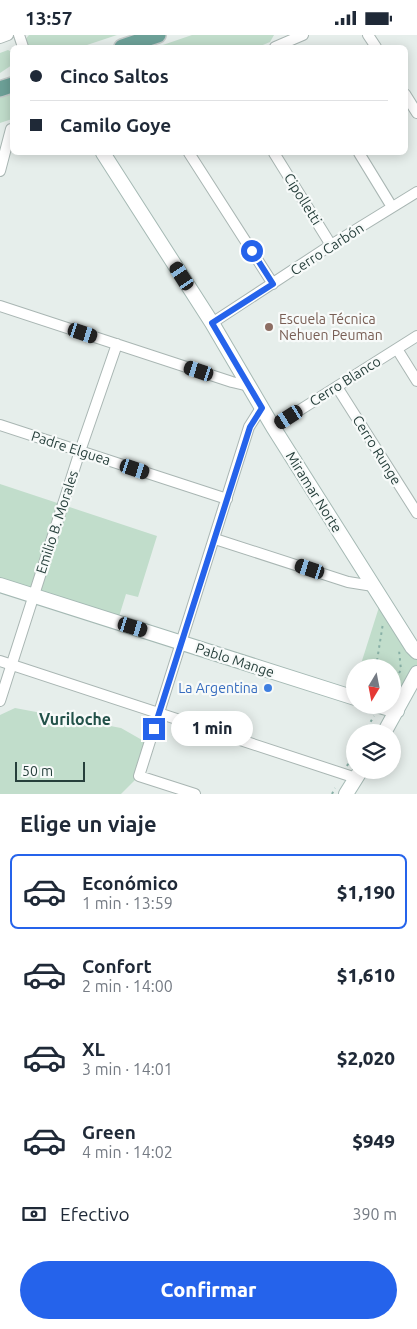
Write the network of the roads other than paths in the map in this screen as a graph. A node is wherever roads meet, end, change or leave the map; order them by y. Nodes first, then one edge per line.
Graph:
1 (8, 35) edge
2 (158, 35) edge
3 (303, 35) edge
4 (0, 38) edge
5 (290, 41) edge
6 (128, 45) edge
7 (408, 99) edge
8 (417, 113) edge
9 (10, 135) edge
10 (104, 155) edge
11 (190, 155) edge
12 (275, 155) edge
13 (360, 155) edge
14 (0, 171) edge
15 (417, 192) edge
16 (392, 207) junction
17 (331, 245) junction
18 (273, 284) junction
19 (0, 305) edge
20 (212, 323) junction
21 (417, 336) edge
22 (116, 344) junction
23 (396, 349) junction
24 (417, 381) edge
25 (249, 386) junction
26 (337, 387) junction
27 (262, 408) junction
28 (0, 425) edge
29 (273, 427) junction
30 (80, 451) junction
31 (227, 499) junction
32 (417, 513) edge
33 (215, 539) junction
34 (0, 585) edge
35 (373, 586) junction
36 (34, 596) junction
37 (182, 643) junction
38 (417, 652) edge
39 (0, 661) edge
40 (11, 665) junction
41 (417, 673) edge
42 (346, 695) edge
43 (0, 701) edge
44 (401, 703) edge
45 (158, 714) junction
46 (346, 770) edge
47 (355, 779) edge
48 (195, 794) edge
49 (346, 794) edge

1 - 4 street
2 - 6 main road
3 - 5 street
7 - 8 street
9 - 14 street
10 - 20 street, Miramar Norte
11 - 18 street
12 - 17 street, Cipolletti
13 - 16 street
15 - 16 street, Cerro Carbón
16 - 17 street, Cerro Carbón
17 - 18 street, Cerro Carbón
18 - 20 street, Cerro Carbón
19 - 22 street
20 - 25 street, Miramar Norte
21 - 23 street, Cerro Blanco
22 - 25 street
22 - 30 street, Emilio B. Morales
23 - 24 street
23 - 26 street, Cerro Blanco
25 - 27 street, Miramar Norte
26 - 29 street, Cerro Blanco
26 - 32 street, Cerro Runge
27 - 29 street, Miramar Norte
27 - 31 street
28 - 30 street, Padre Elguea
29 - 35 street, Miramar Norte
30 - 31 street, Padre Elguea
30 - 36 street, Emilio B. Morales
31 - 33 street
33 - 35 street
33 - 37 street
34 - 36 street, Pablo Mange
35 - 38 street, Miramar Norte
36 - 37 street, Pablo Mange
36 - 40 street, Emilio B. Morales
37 - 42 street, Pablo Mange
37 - 45 street
39 - 40 street
40 - 43 street, Emilio B. Morales
40 - 45 street
41 - 44 street
45 - 46 street
45 - 48 street
47 - 49 street

